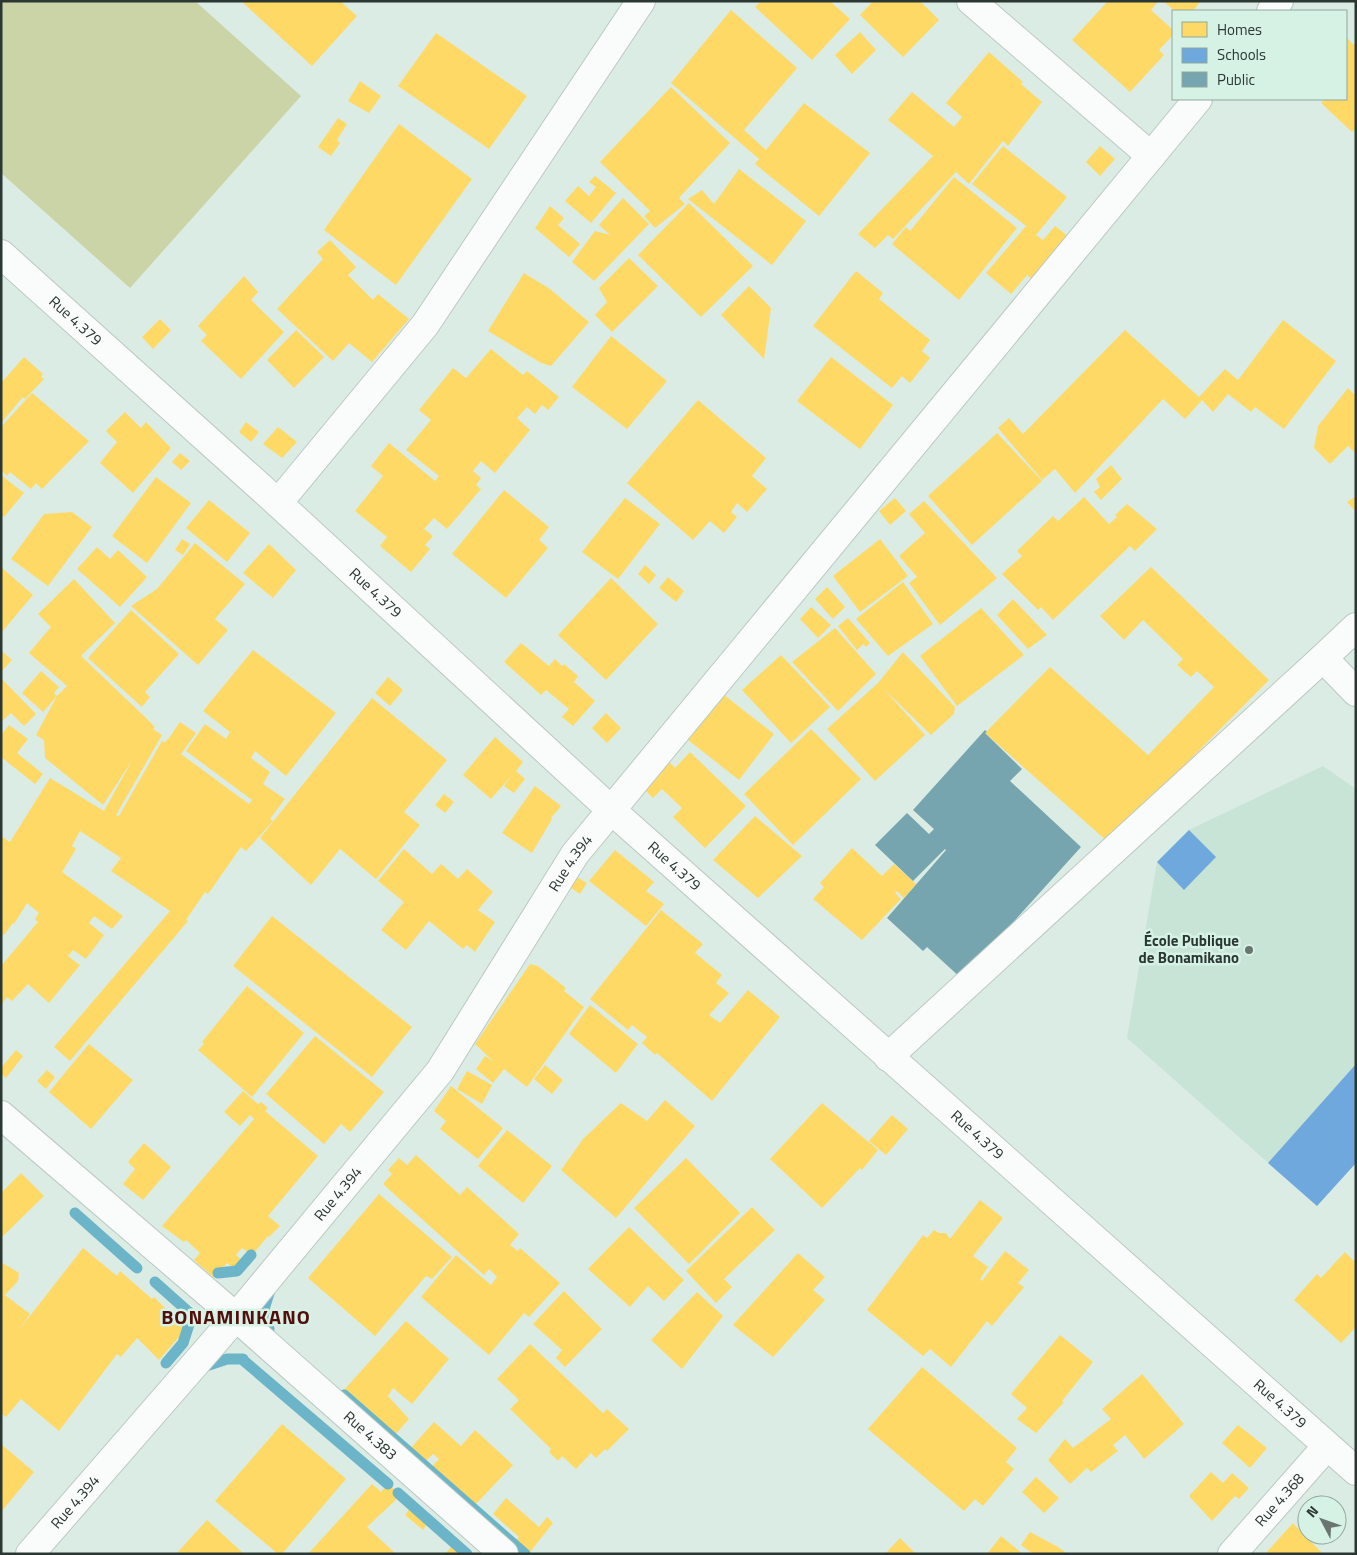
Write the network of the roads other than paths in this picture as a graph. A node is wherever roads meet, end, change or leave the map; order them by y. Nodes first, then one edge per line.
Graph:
1 (641, 1) edge
2 (971, 1) edge
3 (1197, 100) edge
4 (1151, 156) junction
5 (1, 254) edge
6 (278, 503) junction
7 (1356, 627) edge
8 (1323, 658) junction
9 (1356, 692) edge
10 (610, 809) junction
11 (888, 1057) junction
12 (1, 1116) edge
13 (236, 1317) junction
14 (1326, 1446) junction
15 (1356, 1471) edge
16 (30, 1554) edge
17 (504, 1554) edge
18 (1232, 1554) edge

1 - 6 street
2 - 4 street
3 - 4 street, Rue 4.394
4 - 10 street, Rue 4.394
5 - 6 street, Rue 4.379
6 - 10 street, Rue 4.379
7 - 8 street
8 - 9 street
8 - 11 street
10 - 11 street, Rue 4.379
10 - 13 street, Rue 4.394
11 - 14 street, Rue 4.379
12 - 13 street, Rue 4.383
13 - 16 street, Rue 4.394
13 - 17 street, Rue 4.383
14 - 15 street, Rue 4.379
14 - 18 street, Rue 4.368

